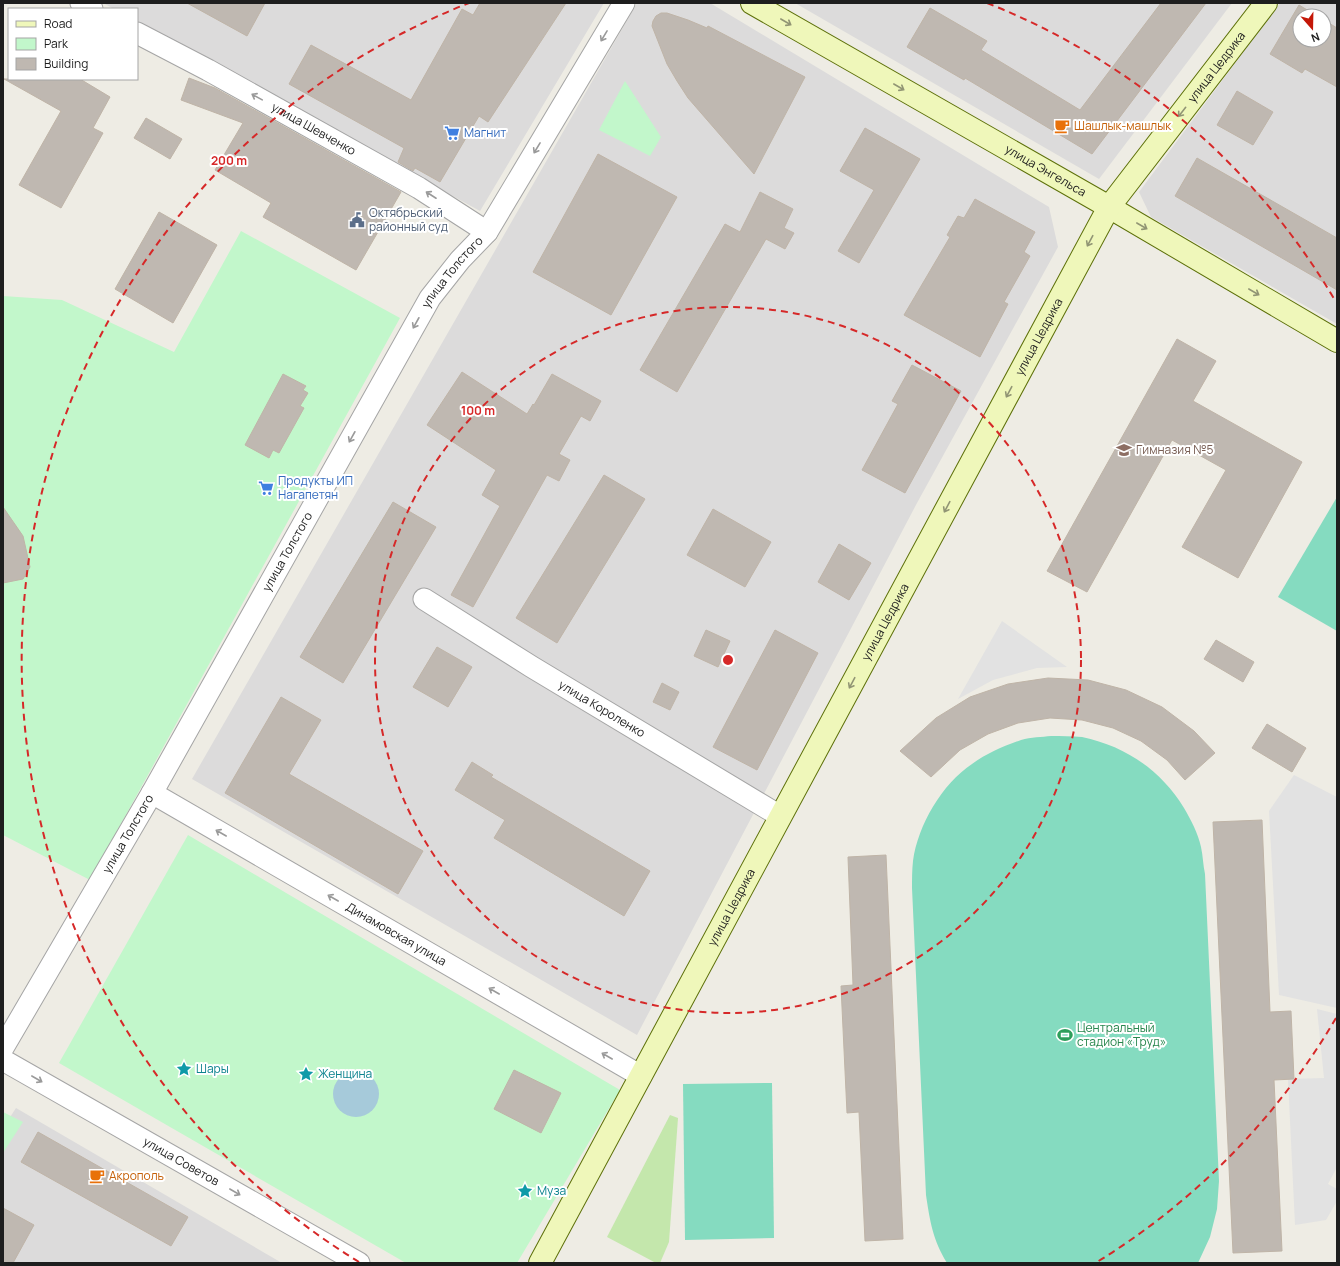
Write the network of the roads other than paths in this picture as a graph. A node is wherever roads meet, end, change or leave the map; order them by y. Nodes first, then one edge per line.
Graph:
1 (81, 3) edge
2 (624, 3) edge
3 (752, 3) edge
4 (1266, 3) edge
5 (90, 8) edge
6 (138, 34) edge
7 (1109, 207) junction
8 (487, 232) junction
9 (1337, 341) edge
10 (424, 599) dead end
11 (152, 792) junction
12 (780, 816) junction
13 (3, 1048) edge
14 (3, 1060) edge
15 (641, 1076) junction
16 (359, 1263) edge
17 (540, 1263) edge

1 - 5 street
2 -> 8 street, улица Толстого
3 -> 7 street, улица Энгельса
4 -> 7 street, улица Цедрика
8 -> 6 street, улица Шевченко
7 -> 9 street, улица Энгельса
7 -> 12 street, улица Цедрика
8 -> 11 street, улица Толстого
10 - 12 street, улица Короленко
11 - 13 street, улица Толстого
15 -> 11 street, Динамовская улица
12 - 15 street, улица Цедрика
14 -> 16 street, улица Советов
15 - 17 street, улица Цедрика

